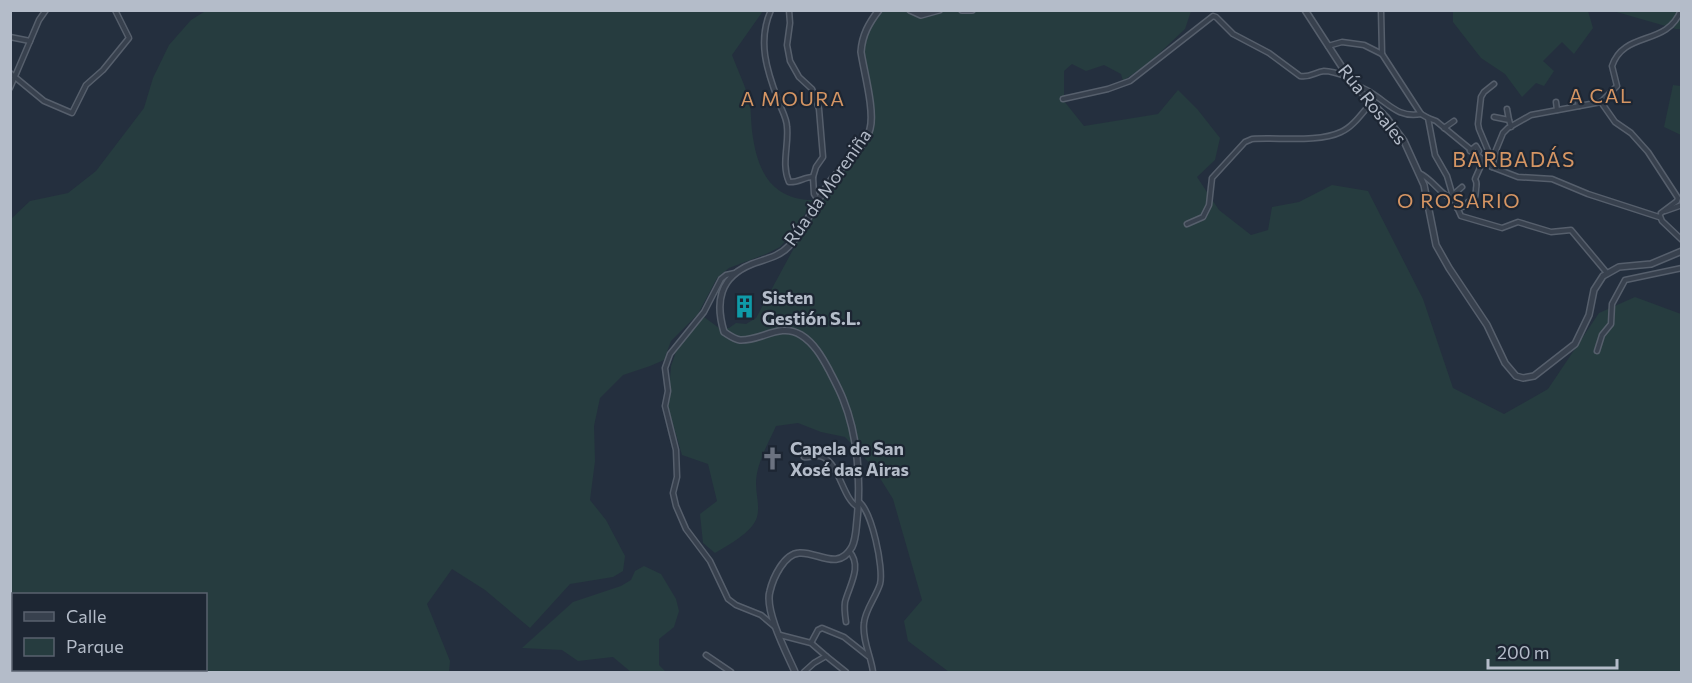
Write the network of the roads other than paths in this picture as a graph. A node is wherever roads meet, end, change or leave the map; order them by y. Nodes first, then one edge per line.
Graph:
1 (46, 10) edge
2 (115, 10) edge
3 (771, 10) edge
4 (789, 10) edge
5 (879, 10) edge
6 (910, 10) edge
7 (939, 10) edge
8 (962, 10) edge
9 (972, 10) edge
10 (1305, 10) edge
11 (1381, 10) edge
12 (1681, 10) edge
13 (10, 37) edge
14 (30, 41) junction
15 (1328, 46) junction
16 (1382, 54) junction
17 (10, 73) edge
18 (1348, 76) junction
19 (15, 77) junction
20 (1353, 84) junction
21 (1494, 84) dead end
22 (10, 88) edge
23 (1578, 97) dead end
24 (1063, 99) dead end
25 (1556, 102) dead end
26 (1601, 102) junction
27 (1371, 103) junction
28 (1579, 106) junction
29 (1507, 109) dead end
30 (1557, 110) junction
31 (1421, 114) junction
32 (1494, 117) dead end
33 (1428, 118) junction
34 (1509, 120) junction
35 (1454, 121) dead end
36 (1511, 126) junction
37 (1444, 128) junction
38 (1492, 160) junction
39 (1483, 161) junction
40 (1492, 167) junction
41 (1419, 173) junction
42 (813, 177) junction
43 (1462, 187) dead end
44 (1454, 197) junction
45 (818, 200) junction
46 (1682, 205) edge
47 (1457, 208) junction
48 (1660, 215) junction
49 (1187, 224) dead end
50 (1682, 240) edge
51 (1682, 251) edge
52 (1682, 268) edge
53 (736, 273) junction
54 (1607, 273) junction
55 (1597, 351) dead end
56 (804, 457) dead end
57 (858, 504) junction
58 (849, 551) junction
59 (846, 622) dead end
60 (777, 628) junction
61 (780, 635) junction
62 (811, 643) junction
63 (706, 655) dead end
64 (826, 656) junction
65 (868, 656) junction
66 (731, 672) edge
67 (795, 672) edge
68 (804, 672) edge
69 (846, 672) edge
70 (873, 672) edge

1 - 14 street
2 - 19 street
3 - 42 street
4 - 42 street
5 - 45 street, Rúa da Moreniña
6 - 7 street
8 - 9 street
10 - 15 street, Rúa Rosales
11 - 16 street
12 - 26 street
13 - 14 street
14 - 19 street
15 - 16 street
15 - 18 street, Rúa Rosales
16 - 31 street
17 - 19 street
18 - 20 street, Rúa Rosales
18 - 24 street
19 - 22 street
20 - 27 street, Rúa Rosales
20 - 31 street
21 - 38 street
23 - 28 street
25 - 30 street
26 - 28 street
26 - 48 street
27 - 41 street, Rúa Rosales
27 - 49 street
28 - 30 street
29 - 34 street
30 - 36 street
31 - 33 street
32 - 34 street
33 - 37 street
33 - 44 street
34 - 36 street
35 - 37 street
36 - 38 street
37 - 39 street
38 - 40 street
39 - 40 street
39 - 47 street
40 - 48 street
41 - 44 street
41 - 54 street, Rúa Rosales
42 - 45 street
43 - 44 street
44 - 47 street
45 - 53 street, Rúa da Moreniña
46 - 48 street
47 - 54 street
48 - 50 street
51 - 54 street
52 - 55 street
53 - 57 street
53 - 60 street
56 - 57 street
57 - 58 street
57 - 65 street
58 - 59 street
58 - 60 street
60 - 61 street
61 - 62 street
61 - 67 street
62 - 64 street
62 - 65 street
63 - 66 street
64 - 68 street
64 - 69 street
65 - 70 street

